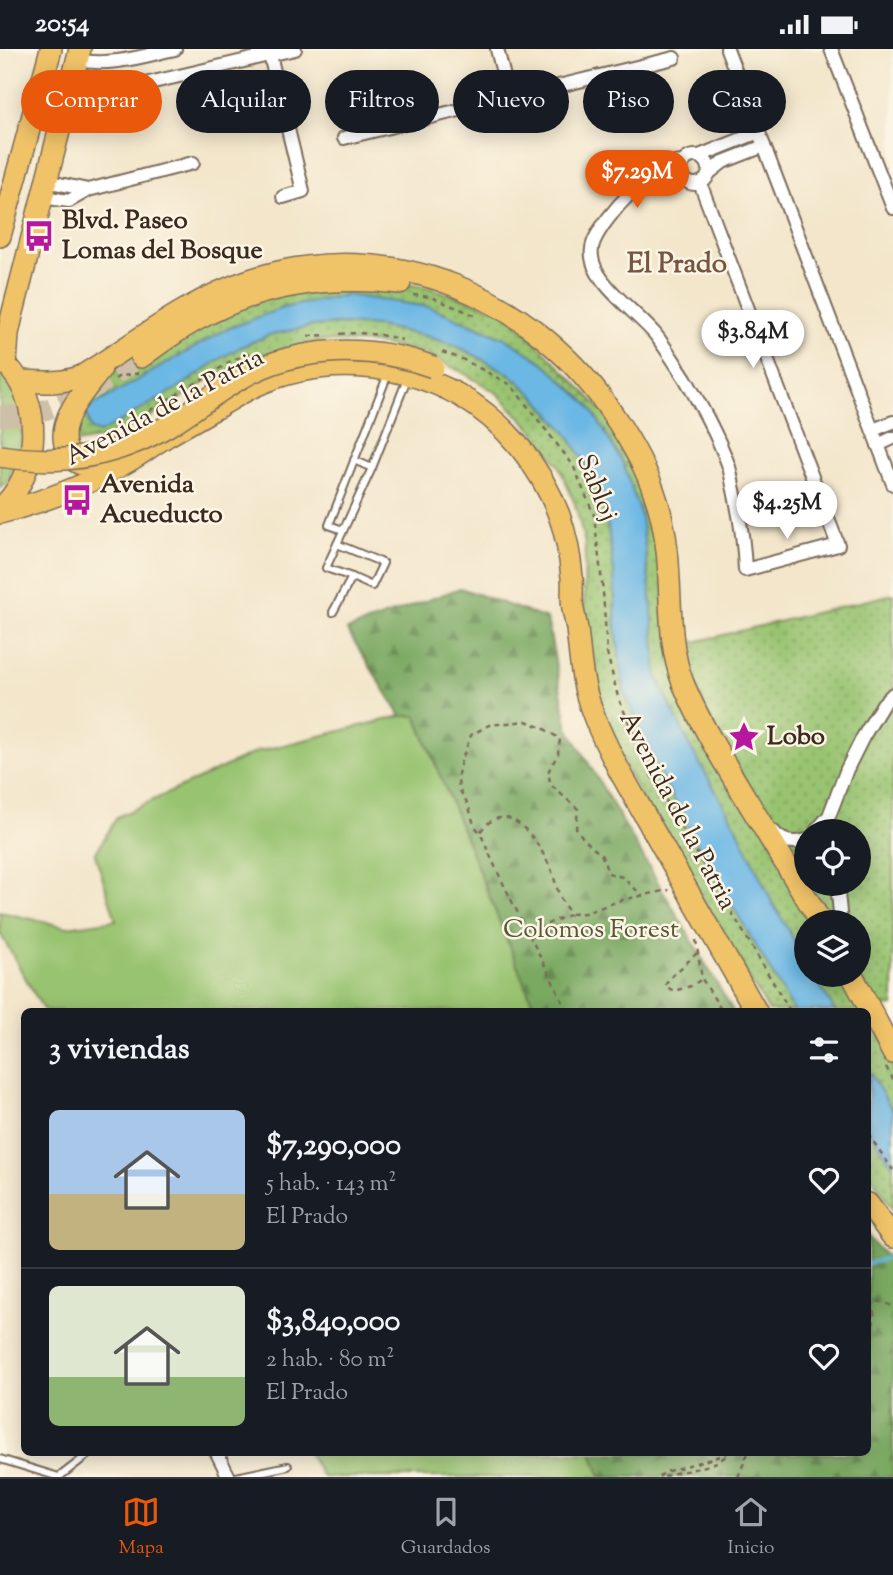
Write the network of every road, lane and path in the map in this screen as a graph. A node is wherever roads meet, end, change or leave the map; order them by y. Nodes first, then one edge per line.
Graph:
1 (51, 49) edge
2 (175, 49) edge
3 (296, 49) edge
4 (497, 49) edge
5 (727, 49) edge
6 (831, 49) edge
7 (247, 55) edge
8 (270, 55) junction
9 (76, 58) edge
10 (674, 58) dead end
11 (502, 70) edge
12 (735, 70) edge
13 (162, 78) edge
14 (569, 83) edge
15 (453, 111) edge
16 (58, 133) edge
17 (756, 133) edge
18 (759, 133) edge
19 (344, 138) dead end
20 (764, 146) junction
21 (699, 156) junction
22 (683, 162) junction
23 (193, 163) dead end
24 (709, 173) junction
25 (700, 183) junction
26 (44, 189) junction
27 (284, 197) dead end
28 (893, 208) edge
29 (0, 236) edge
30 (411, 294) dead end
31 (480, 307) junction
32 (0, 323) edge
33 (301, 338) dead end
34 (402, 340) dead end
35 (257, 351) dead end
36 (435, 359) junction
37 (140, 365) joint
38 (9, 369) edge
39 (108, 372) junction
40 (400, 372) junction
41 (893, 422) edge
42 (873, 430) junction
43 (109, 435) dead end
44 (165, 437) junction
45 (893, 438) edge
46 (878, 445) junction
47 (0, 456) edge
48 (354, 460) junction
49 (372, 468) junction
50 (893, 484) edge
51 (0, 511) edge
52 (343, 530) junction
53 (337, 544) junction
54 (352, 577) junction
55 (334, 612) dead end
56 (577, 627) junction
57 (893, 694) edge
58 (729, 771) junction
59 (829, 816) junction
60 (826, 819) edge
61 (829, 819) edge
62 (480, 832) junction
63 (794, 843) edge
64 (642, 895) junction
65 (674, 900) dead end
66 (814, 910) edge
67 (571, 914) junction
68 (531, 936) junction
69 (696, 940) dead end
70 (698, 953) junction
71 (702, 979) junction
72 (860, 987) edge
73 (566, 1008) edge
74 (720, 1008) edge
75 (754, 1008) edge
76 (788, 1008) edge
77 (887, 1030) edge
78 (893, 1053) edge
79 (871, 1139) edge
80 (893, 1170) edge
81 (871, 1208) edge
82 (893, 1237) edge
83 (872, 1301) joint
84 (893, 1307) edge
85 (871, 1328) edge
86 (86, 1456) edge
87 (218, 1456) edge
88 (726, 1456) edge
89 (747, 1456) edge
90 (0, 1459) edge
91 (288, 1466) dead end
92 (738, 1476) edge
93 (59, 1477) edge
94 (229, 1477) edge
95 (236, 1477) edge
96 (662, 1477) edge
97 (745, 1477) edge

1 - 29 main road
2 - 9 street
3 - 8 street
4 - 11 street
5 - 12 street
6 - 28 street
7 - 8 street
7 - 13 street
8 - 27 street
9 - 32 main road
10 - 14 street
15 - 19 street
16 - 26 main road
17 - 21 street
18 - 20 street
20 - 24 street
20 - 42 street
21 - 22 street
21 - 24 street
22 - 25 street
22 - 25 street
23 - 26 street
24 - 25 street
26 - 38 main road
30 - 31 path
31 - 37 main road
31 - 39 main road
31 - 58 main road
33 - 34 path
35 - 43 path
36 - 47 main road, Avenida de la Patria, bridge
36 - 56 main road, Avenida de la Patria
36 - 76 path, Sabloj
37 - 39 path
38 - 39 main road
38 - 51 main road
39 - 44 main road
40 - 44 main road, Avenida de la Patria
40 - 48 lane
40 - 49 lane
40 - 56 main road, Avenida de la Patria
41 - 42 street
42 - 46 street
44 - 51 main road, Avenida de la Patria
45 - 46 street
46 - 50 street
48 - 49 lane
48 - 52 lane
49 - 52 lane
52 - 53 lane
53 - 54 lane
53 - 54 lane
54 - 55 lane
56 - 75 main road, Avenida de la Patria
57 - 59 street
58 - 63 street
58 - 66 main road
59 - 60 street
59 - 61 street
62 - 64 path
62 - 67 path
62 - 68 path
64 - 65 path
64 - 67 path
67 - 68 path
68 - 73 path
69 - 70 path
70 - 71 path
70 - 71 path
71 - 74 path
72 - 77 main road
77 - 78 main road
79 - 80 path
81 - 82 main road
83 - 84 path
83 - 85 path
86 - 93 lane
87 - 94 street
88 - 96 path
89 - 92 path
90 - 93 lane
91 - 95 lane
92 - 97 path

